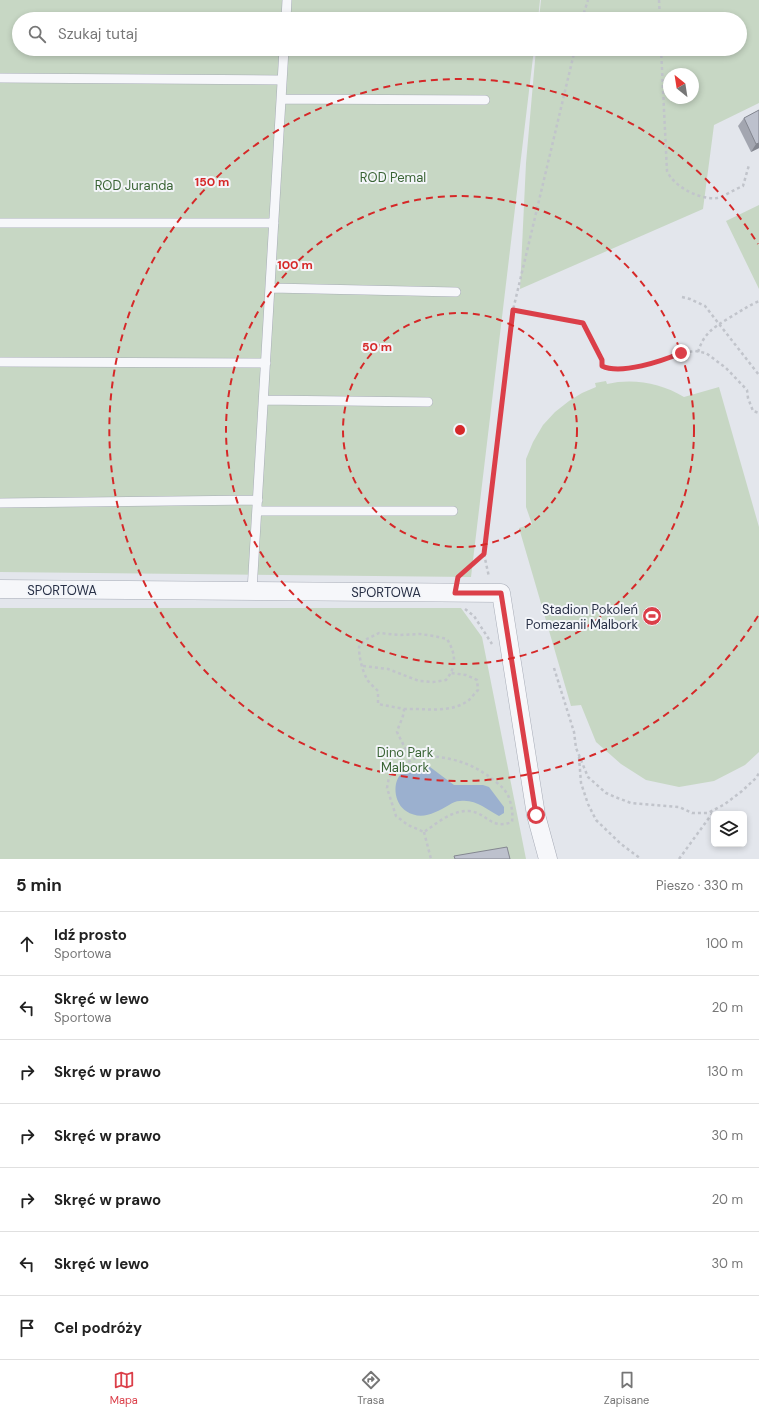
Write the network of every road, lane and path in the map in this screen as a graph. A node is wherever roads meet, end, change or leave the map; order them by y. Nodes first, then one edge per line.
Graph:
1 (287, 0) edge
2 (588, 0) edge
3 (659, 0) edge
4 (286, 12) edge
5 (584, 12) edge
6 (660, 12) edge
7 (284, 56) edge
8 (573, 56) edge
9 (661, 56) edge
10 (0, 78) edge
11 (282, 80) junction
12 (281, 99) junction
13 (485, 100) dead end
14 (749, 165) dead end
15 (0, 222) edge
16 (274, 223) junction
17 (271, 288) junction
18 (456, 292) dead end
19 (682, 297) dead end
20 (759, 301) edge
21 (513, 310) junction
22 (719, 323) junction
23 (698, 352) junction
24 (0, 362) edge
25 (266, 363) junction
26 (759, 375) edge
27 (264, 400) junction
28 (428, 402) dead end
29 (759, 412) edge
30 (258, 500) junction
31 (0, 503) edge
32 (257, 511) junction
33 (453, 511) dead end
34 (0, 589) edge
35 (252, 591) junction
36 (455, 593) junction
37 (494, 649) dead end
38 (363, 666) junction
39 (554, 668) dead end
40 (451, 673) junction
41 (404, 709) junction
42 (578, 753) junction
43 (419, 758) junction
44 (759, 773) edge
45 (715, 809) junction
46 (424, 832) junction
47 (432, 859) edge
48 (548, 859) edge
49 (641, 859) edge
50 (680, 859) edge

1 - 4 lane
2 - 5 path
3 - 6 path
7 - 11 lane
8 - 21 path
9 - 14 path
10 - 11 lane
11 - 12 lane
12 - 13 lane
12 - 16 lane
15 - 16 lane
16 - 17 lane
17 - 18 lane
17 - 25 lane
19 - 22 path
20 - 22 path
21 - 23 path
21 - 36 path
22 - 23 path
22 - 26 path
23 - 29 path
24 - 25 lane
25 - 27 lane
27 - 28 lane
27 - 30 lane
30 - 31 lane
30 - 32 lane
32 - 33 lane
32 - 35 lane
34 - 35 street, SPORTOWA
35 - 36 street, SPORTOWA
36 - 37 path
36 - 48 street, SPORTOWA
38 - 40 path
38 - 40 path
38 - 41 path
39 - 42 path
40 - 41 path
41 - 43 path
42 - 45 path
42 - 49 path
43 - 46 path
43 - 46 path
44 - 45 path
45 - 50 path
46 - 47 path

